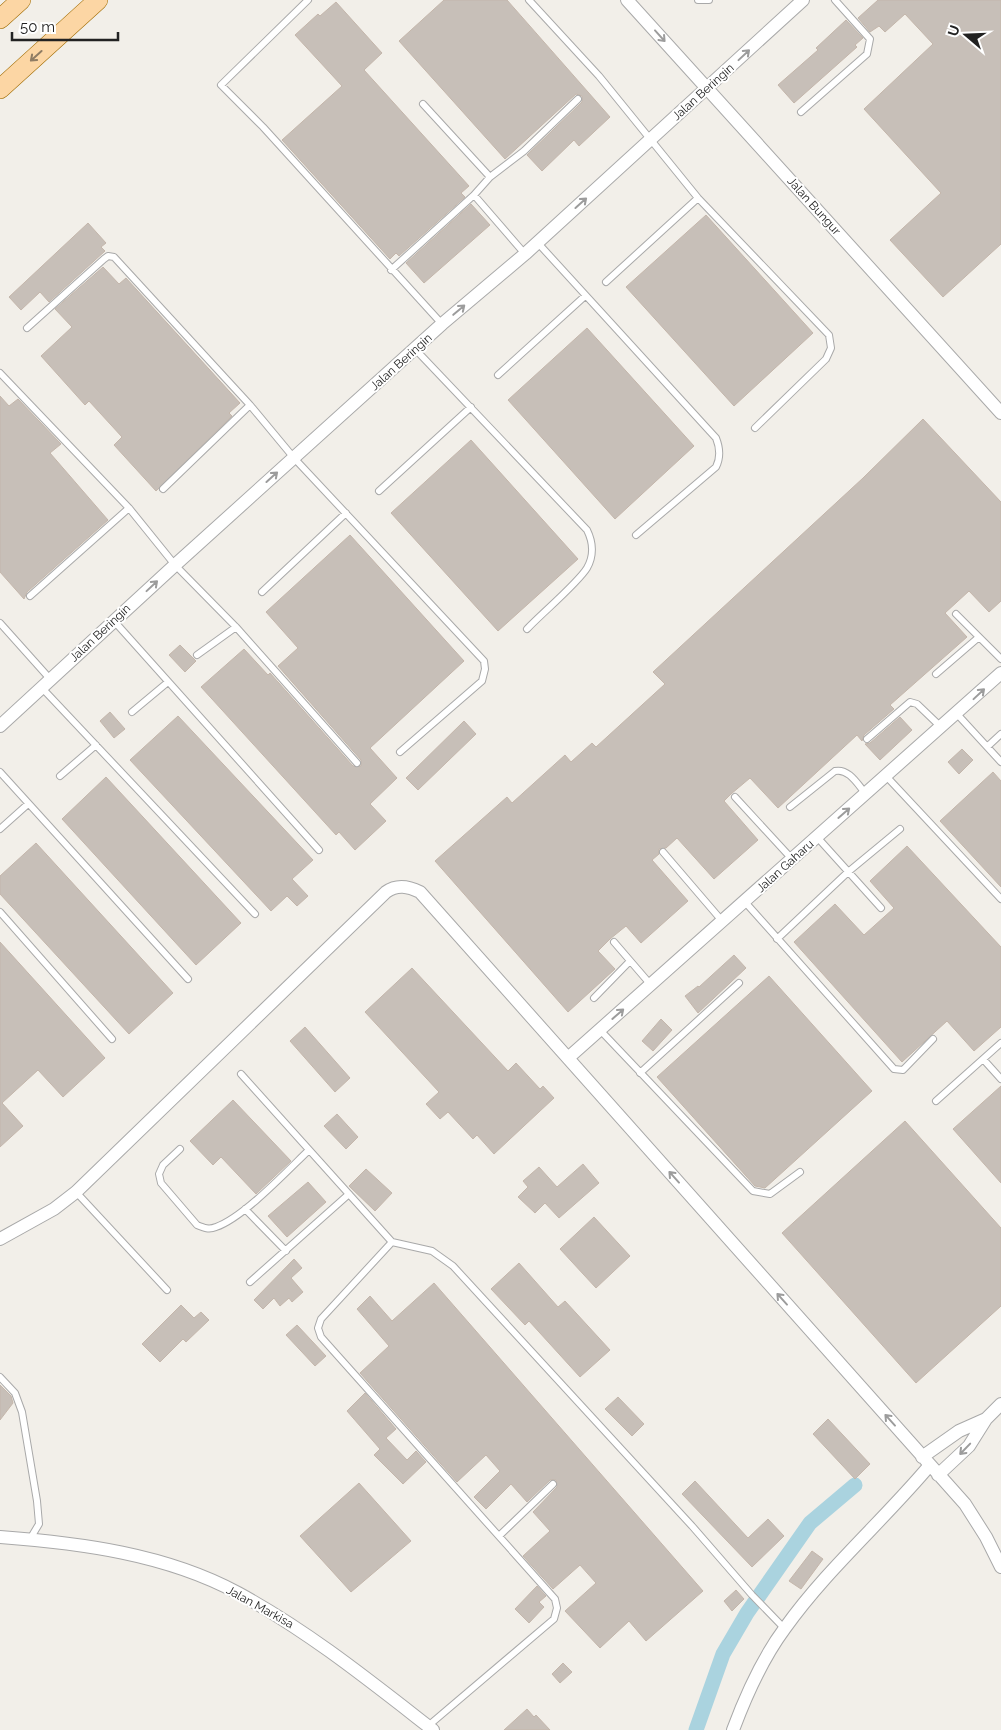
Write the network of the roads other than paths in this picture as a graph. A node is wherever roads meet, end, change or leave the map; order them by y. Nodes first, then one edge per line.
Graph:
1 (21, 0) edge
2 (98, 0) edge
3 (308, 0) edge
4 (528, 0) edge
5 (628, 0) edge
6 (698, 0) edge
7 (709, 0) edge
8 (803, 0) edge
9 (835, 0) edge
10 (0, 19) edge
11 (708, 88) junction
12 (0, 89) edge
13 (578, 99) dead end
14 (423, 104) dead end
15 (801, 112) dead end
16 (652, 139) junction
17 (490, 177) junction
18 (474, 195) junction
19 (698, 198) junction
20 (537, 242) junction
21 (525, 254) junction
22 (391, 270) junction
23 (606, 282) dead end
24 (584, 296) junction
25 (442, 324) junction
26 (27, 328) dead end
27 (415, 349) junction
28 (0, 373) edge
29 (498, 374) dead end
30 (250, 404) junction
31 (471, 407) junction
32 (1001, 413) edge
33 (755, 428) dead end
34 (294, 458) junction
35 (163, 489) dead end
36 (379, 490) dead end
37 (129, 508) junction
38 (346, 513) junction
39 (636, 535) dead end
40 (174, 565) junction
41 (262, 592) dead end
42 (30, 596) dead end
43 (956, 614) dead end
44 (114, 621) junction
45 (0, 623) edge
46 (236, 627) junction
47 (526, 629) dead end
48 (979, 637) junction
49 (197, 655) dead end
50 (1001, 659) edge
51 (1001, 673) edge
52 (936, 674) dead end
53 (168, 682) junction
54 (46, 684) junction
55 (132, 712) dead end
56 (957, 714) junction
57 (0, 726) edge
58 (942, 728) junction
59 (1001, 734) edge
60 (867, 739) dead end
61 (96, 745) junction
62 (988, 746) junction
63 (400, 752) dead end
64 (1001, 762) edge
65 (356, 763) dead end
66 (0, 772) edge
67 (60, 776) dead end
68 (886, 776) junction
69 (866, 794) junction
70 (735, 797) dead end
71 (28, 804) junction
72 (790, 807) dead end
73 (0, 829) edge
74 (900, 829) dead end
75 (817, 837) junction
76 (319, 850) dead end
77 (663, 852) dead end
78 (792, 859) junction
79 (848, 872) junction
80 (1001, 899) edge
81 (745, 902) junction
82 (880, 908) dead end
83 (0, 912) edge
84 (255, 914) dead end
85 (723, 922) junction
86 (777, 938) junction
87 (614, 942) dead end
88 (630, 961) junction
89 (188, 979) dead end
90 (740, 984) dead end
91 (651, 985) junction
92 (594, 998) dead end
93 (600, 1030) junction
94 (112, 1039) dead end
95 (933, 1040) dead end
96 (1001, 1043) edge
97 (568, 1058) junction
98 (983, 1059) junction
99 (640, 1073) junction
100 (241, 1074) dead end
101 (1001, 1079) edge
102 (936, 1102) dead end
103 (180, 1149) dead end
104 (309, 1150) junction
105 (800, 1172) dead end
106 (76, 1192) junction
107 (349, 1194) junction
108 (245, 1209) junction
109 (0, 1239) edge
110 (392, 1242) junction
111 (286, 1251) junction
112 (250, 1282) dead end
113 (167, 1290) dead end
114 (0, 1378) edge
115 (1001, 1404) edge
116 (986, 1419) junction
117 (926, 1461) junction
118 (938, 1475) junction
119 (553, 1484) dead end
120 (499, 1536) junction
121 (0, 1537) edge
122 (30, 1540) junction
123 (1001, 1567) edge
124 (784, 1628) junction
125 (430, 1728) edge
126 (733, 1730) edge

1 - 10 main road
2 -> 12 main road
3 - 22 lane
4 - 16 lane
5 -> 11 street, Jalan Bungur
6 - 7 lane
11 -> 8 street, Jalan Beringin
9 - 15 lane
11 - 16 street, Jalan Beringin
11 - 32 street, Jalan Bungur
13 - 17 lane
14 - 17 lane
16 - 19 lane
20 -> 16 street, Jalan Beringin
17 - 18 lane
18 - 21 lane
18 - 22 lane
19 - 23 lane
19 - 33 lane
20 - 21 street, Jalan Beringin
20 - 24 lane
25 -> 21 street, Jalan Beringin
22 - 25 lane
24 - 29 lane
24 - 39 lane
25 - 27 street, Jalan Beringin
26 - 30 lane
27 - 31 lane
27 - 34 street, Jalan Beringin
28 - 37 lane
30 - 34 lane
30 - 35 lane
31 - 36 lane
31 - 47 lane
34 - 38 lane
40 -> 34 street, Jalan Beringin
37 - 40 lane
37 - 42 lane
38 - 41 lane
38 - 63 lane
44 -> 40 street, Jalan Beringin
40 - 46 lane
43 - 48 lane
44 - 53 lane
44 - 54 street, Jalan Beringin
45 - 54 lane
46 - 49 lane
46 - 65 lane
48 - 50 lane
48 - 52 lane
56 -> 51 street, Jalan Gaharu
53 - 55 lane
53 - 76 lane
54 - 57 street, Jalan Beringin
54 - 61 lane
56 - 58 street, Jalan Gaharu
56 - 62 lane
58 - 60 lane
58 - 68 street, Jalan Gaharu
59 - 62 lane
61 - 67 lane
61 - 84 lane
62 - 64 lane
66 - 71 lane
68 - 69 street, Jalan Gaharu
68 - 80 lane
69 - 72 lane
75 -> 69 street, Jalan Gaharu
70 - 78 lane
71 - 73 lane
71 - 89 lane
74 - 79 lane
75 - 78 street, Jalan Gaharu
75 - 79 lane
77 - 85 lane
78 - 81 street, Jalan Gaharu
79 - 82 lane
79 - 86 lane
81 - 85 street, Jalan Gaharu
81 - 86 lane
83 - 94 lane
85 - 91 street, Jalan Gaharu
86 - 95 lane
87 - 88 lane
88 - 91 lane
88 - 92 lane
90 - 99 lane
93 -> 91 street, Jalan Gaharu
93 - 97 street, Jalan Gaharu
93 - 99 lane
96 - 98 lane
97 - 106 street
117 -> 97 street
98 - 101 lane
98 - 102 lane
99 - 105 lane
100 - 104 lane
103 - 108 lane
104 - 107 lane
104 - 108 lane
106 - 109 street
106 - 113 lane
107 - 110 lane
107 - 111 lane
108 - 111 lane
110 - 120 lane
110 - 124 lane
111 - 112 lane
114 - 122 lane
115 - 116 street
116 - 117 street
116 -> 118 street
117 - 118 street
117 - 124 street
118 - 123 street
119 - 120 lane
120 - 125 lane
121 - 122 street, Jalan Markisa
122 - 125 street, Jalan Markisa
124 - 126 street

